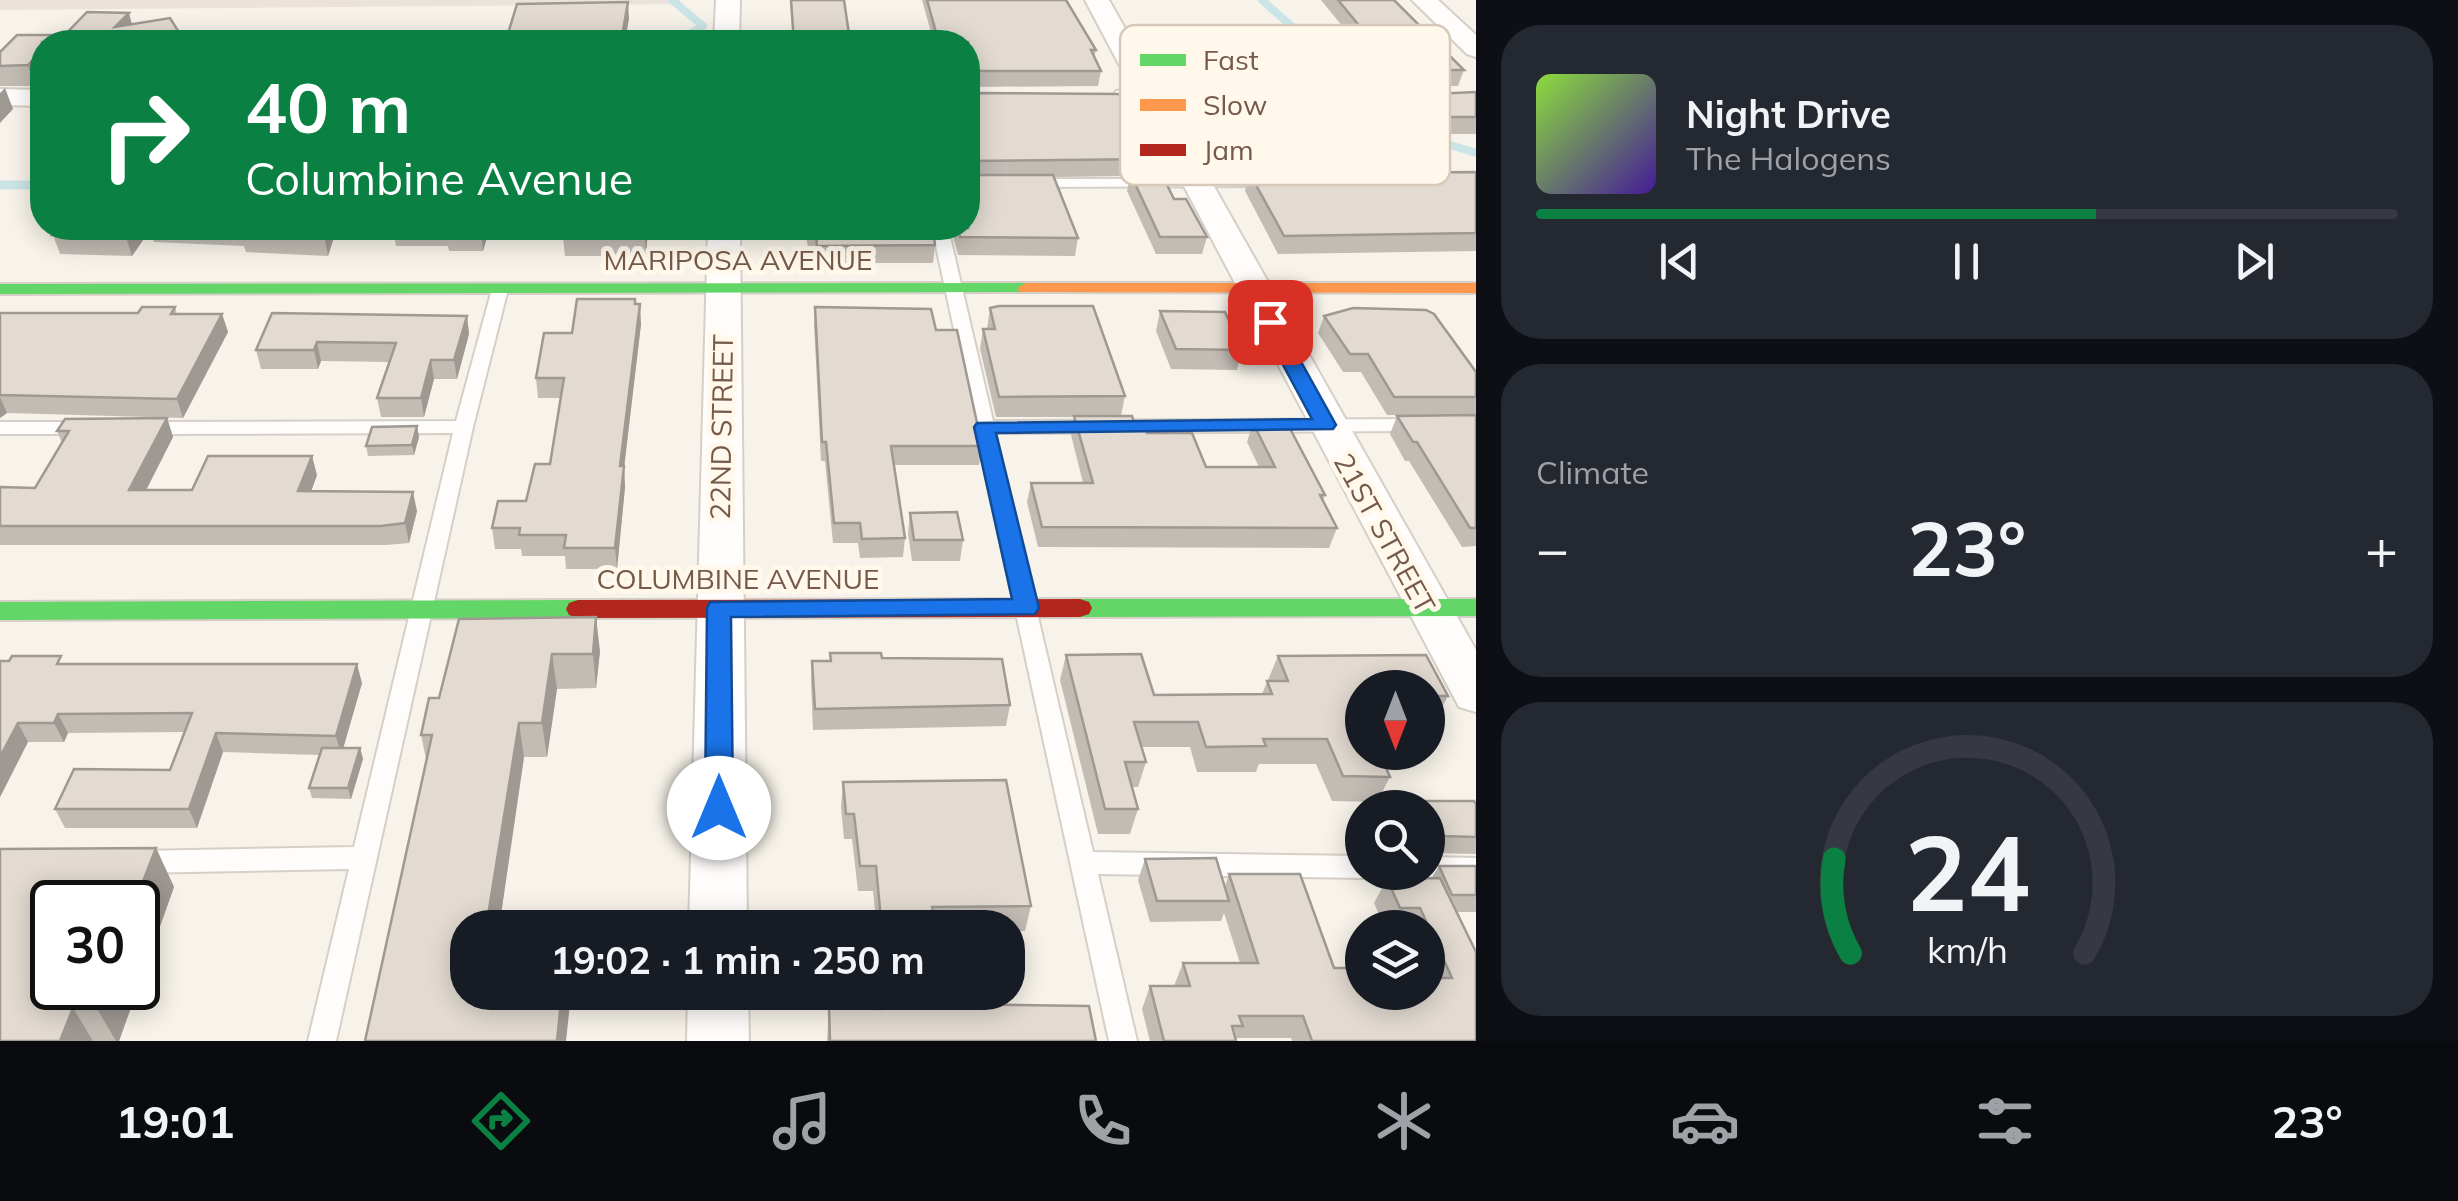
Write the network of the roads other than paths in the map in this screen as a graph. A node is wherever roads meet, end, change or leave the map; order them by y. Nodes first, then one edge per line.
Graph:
1 (728, 0) edge
2 (1097, 0) edge
3 (1424, 0) edge
4 (727, 30) edge
5 (1120, 42) edge
6 (1476, 49) edge
7 (0, 98) edge
8 (30, 98) edge
9 (1095, 98) edge
10 (1120, 98) edge
11 (1120, 183) edge
12 (1024, 184) edge
13 (1196, 185) edge
14 (724, 240) edge
15 (942, 240) edge
16 (952, 288) junction
17 (1251, 288) junction
18 (1476, 288) edge
19 (0, 289) edge
20 (500, 289) junction
21 (722, 289) junction
22 (1438, 424) edge
23 (1326, 425) junction
24 (464, 427) junction
25 (984, 427) junction
26 (0, 428) edge
27 (1426, 607) junction
28 (1476, 607) edge
29 (423, 608) junction
30 (719, 608) junction
31 (1026, 608) junction
32 (0, 611) edge
33 (1476, 694) edge
34 (365, 858) junction
35 (112, 862) edge
36 (1082, 863) junction
37 (1345, 867) edge
38 (1445, 868) edge
39 (1476, 869) edge
40 (718, 910) edge
41 (718, 1010) edge
42 (322, 1041) edge
43 (718, 1041) edge
44 (1123, 1041) edge

1 - 4 street
2 - 5 street, 21ST STREET
3 - 6 street
7 - 8 street
9 - 10 street
11 - 12 lane
13 - 17 street, 21ST STREET
14 - 21 street, 22ND STREET
15 - 16 lane
16 - 17 street, MARIPOSA AVENUE
16 - 21 street, MARIPOSA AVENUE
16 - 25 lane
17 - 18 street, MARIPOSA AVENUE
17 - 23 street, 21ST STREET
19 - 20 street, MARIPOSA AVENUE
20 - 21 street, MARIPOSA AVENUE
20 - 24 lane
21 - 30 street, 22ND STREET
22 - 23 lane
23 - 25 lane
23 - 27 street, 21ST STREET
24 - 26 lane
24 - 29 lane
25 - 31 lane
27 - 28 street, COLUMBINE AVENUE
27 - 31 street, COLUMBINE AVENUE
27 - 33 street, 21ST STREET
29 - 30 street, COLUMBINE AVENUE
29 - 32 street, COLUMBINE AVENUE
29 - 34 lane
30 - 31 street, COLUMBINE AVENUE
30 - 40 street, 22ND STREET
31 - 36 lane
34 - 35 lane
34 - 42 lane
36 - 37 lane
36 - 44 lane
38 - 39 lane
41 - 43 street

